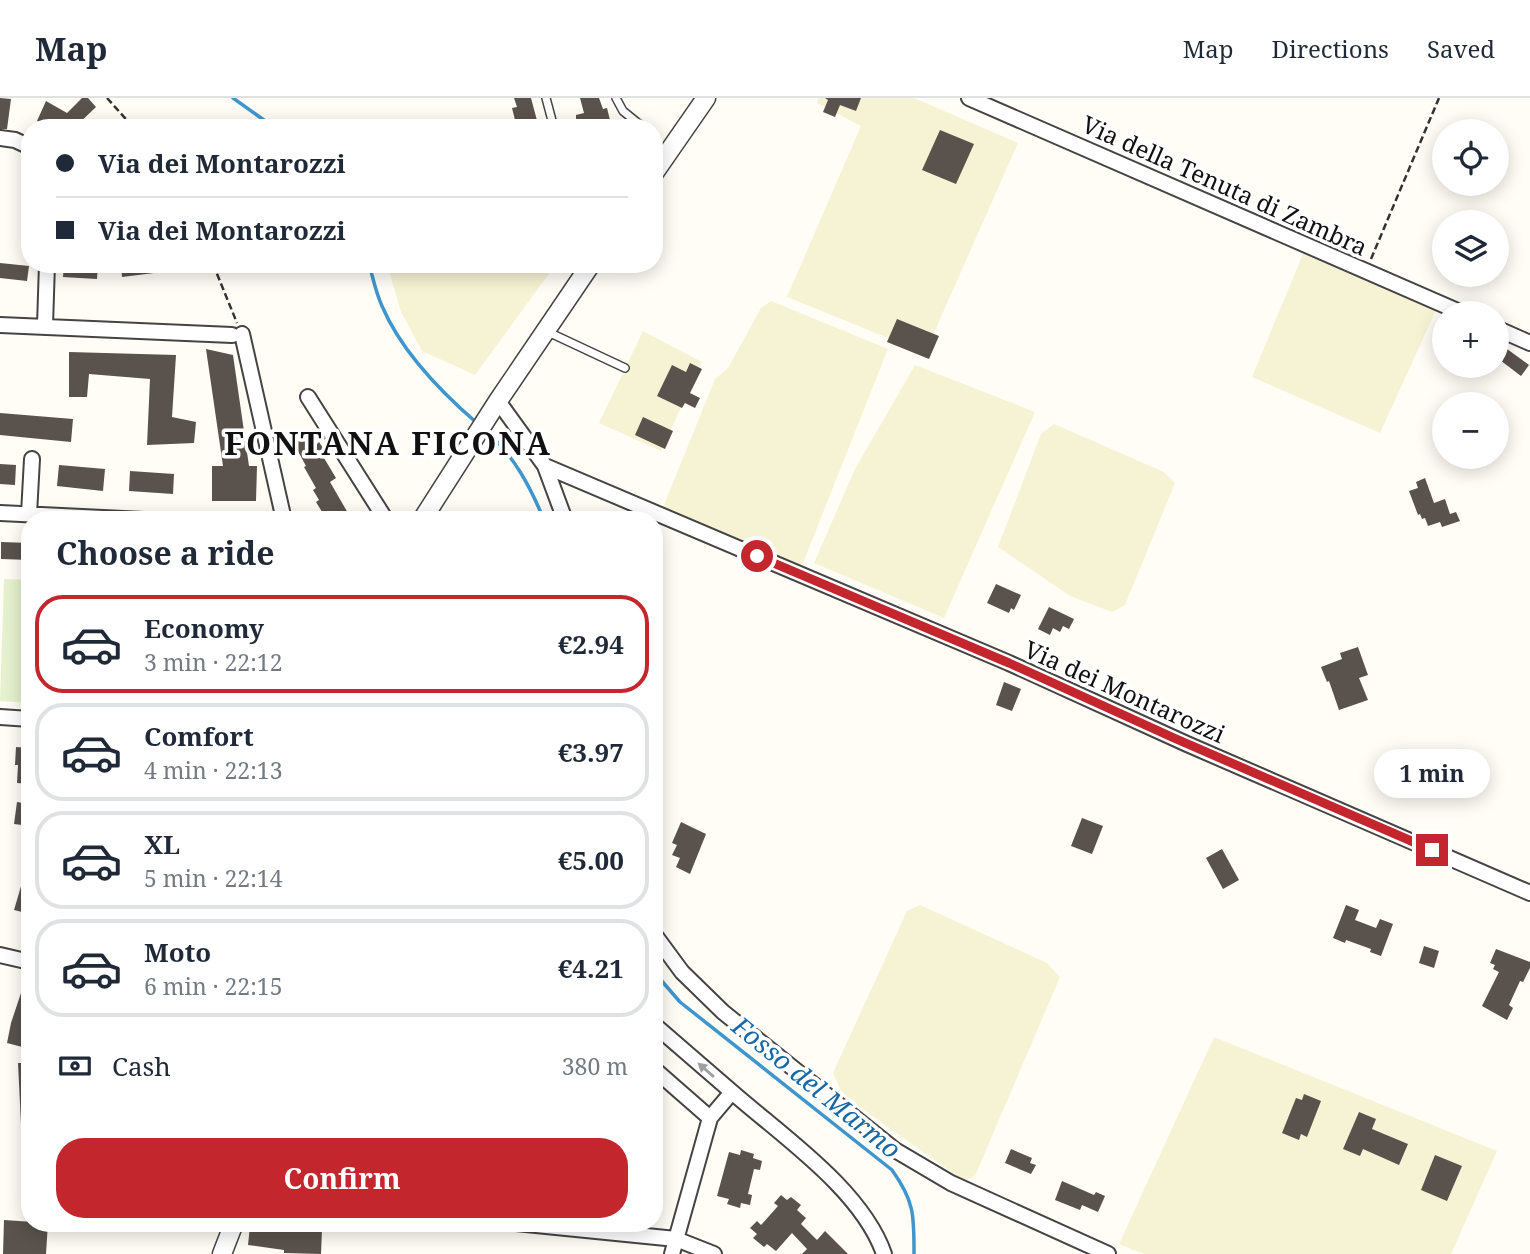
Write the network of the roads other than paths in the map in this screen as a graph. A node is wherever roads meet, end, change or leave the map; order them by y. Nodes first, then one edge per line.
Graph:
1 (546, 98) edge
2 (616, 98) edge
3 (706, 98) edge
4 (969, 98) edge
5 (552, 119) edge
6 (633, 119) edge
7 (0, 138) edge
8 (21, 143) edge
9 (663, 160) edge
10 (47, 273) edge
11 (585, 273) edge
12 (1435, 301) edge
13 (0, 325) edge
14 (45, 326) junction
15 (545, 331) junction
16 (1509, 334) edge
17 (1530, 343) edge
18 (625, 368) dead end
19 (309, 397) dead end
20 (495, 407) junction
21 (32, 459) dead end
22 (545, 466) junction
23 (29, 511) edge
24 (282, 511) edge
25 (380, 511) edge
26 (428, 511) edge
27 (562, 511) edge
28 (651, 511) edge
29 (0, 513) edge
30 (21, 514) edge
31 (663, 516) edge
32 (0, 717) edge
33 (21, 718) edge
34 (1530, 893) edge
35 (663, 946) edge
36 (0, 955) edge
37 (21, 960) edge
38 (663, 1034) edge
39 (663, 1077) edge
40 (732, 1093) junction
41 (710, 1118) junction
42 (231, 1232) edge
43 (606, 1232) edge
44 (676, 1239) junction
45 (222, 1254) edge
46 (672, 1254) edge
47 (714, 1254) edge
48 (884, 1254) edge
49 (1108, 1254) edge

1 - 5 lane
2 - 6 lane
3 - 9 street
4 - 12 street, Via della Tenuta di Zambra
7 - 8 street
10 - 14 street
11 - 15 street
13 - 14 street
14 - 24 street
15 - 18 lane
15 - 20 street
16 - 17 street
19 - 25 street
20 - 22 street
20 - 26 street
21 - 23 street
22 - 27 street
22 - 28 street, Via dei Montarozzi
29 - 30 street
31 - 34 street, Via dei Montarozzi
32 - 33 street
35 - 49 street
36 - 37 street
40 -> 38 street
39 - 41 street
40 - 41 street
40 - 48 street
41 - 44 street
42 - 45 street
43 - 44 street
44 - 46 street
44 - 47 street

